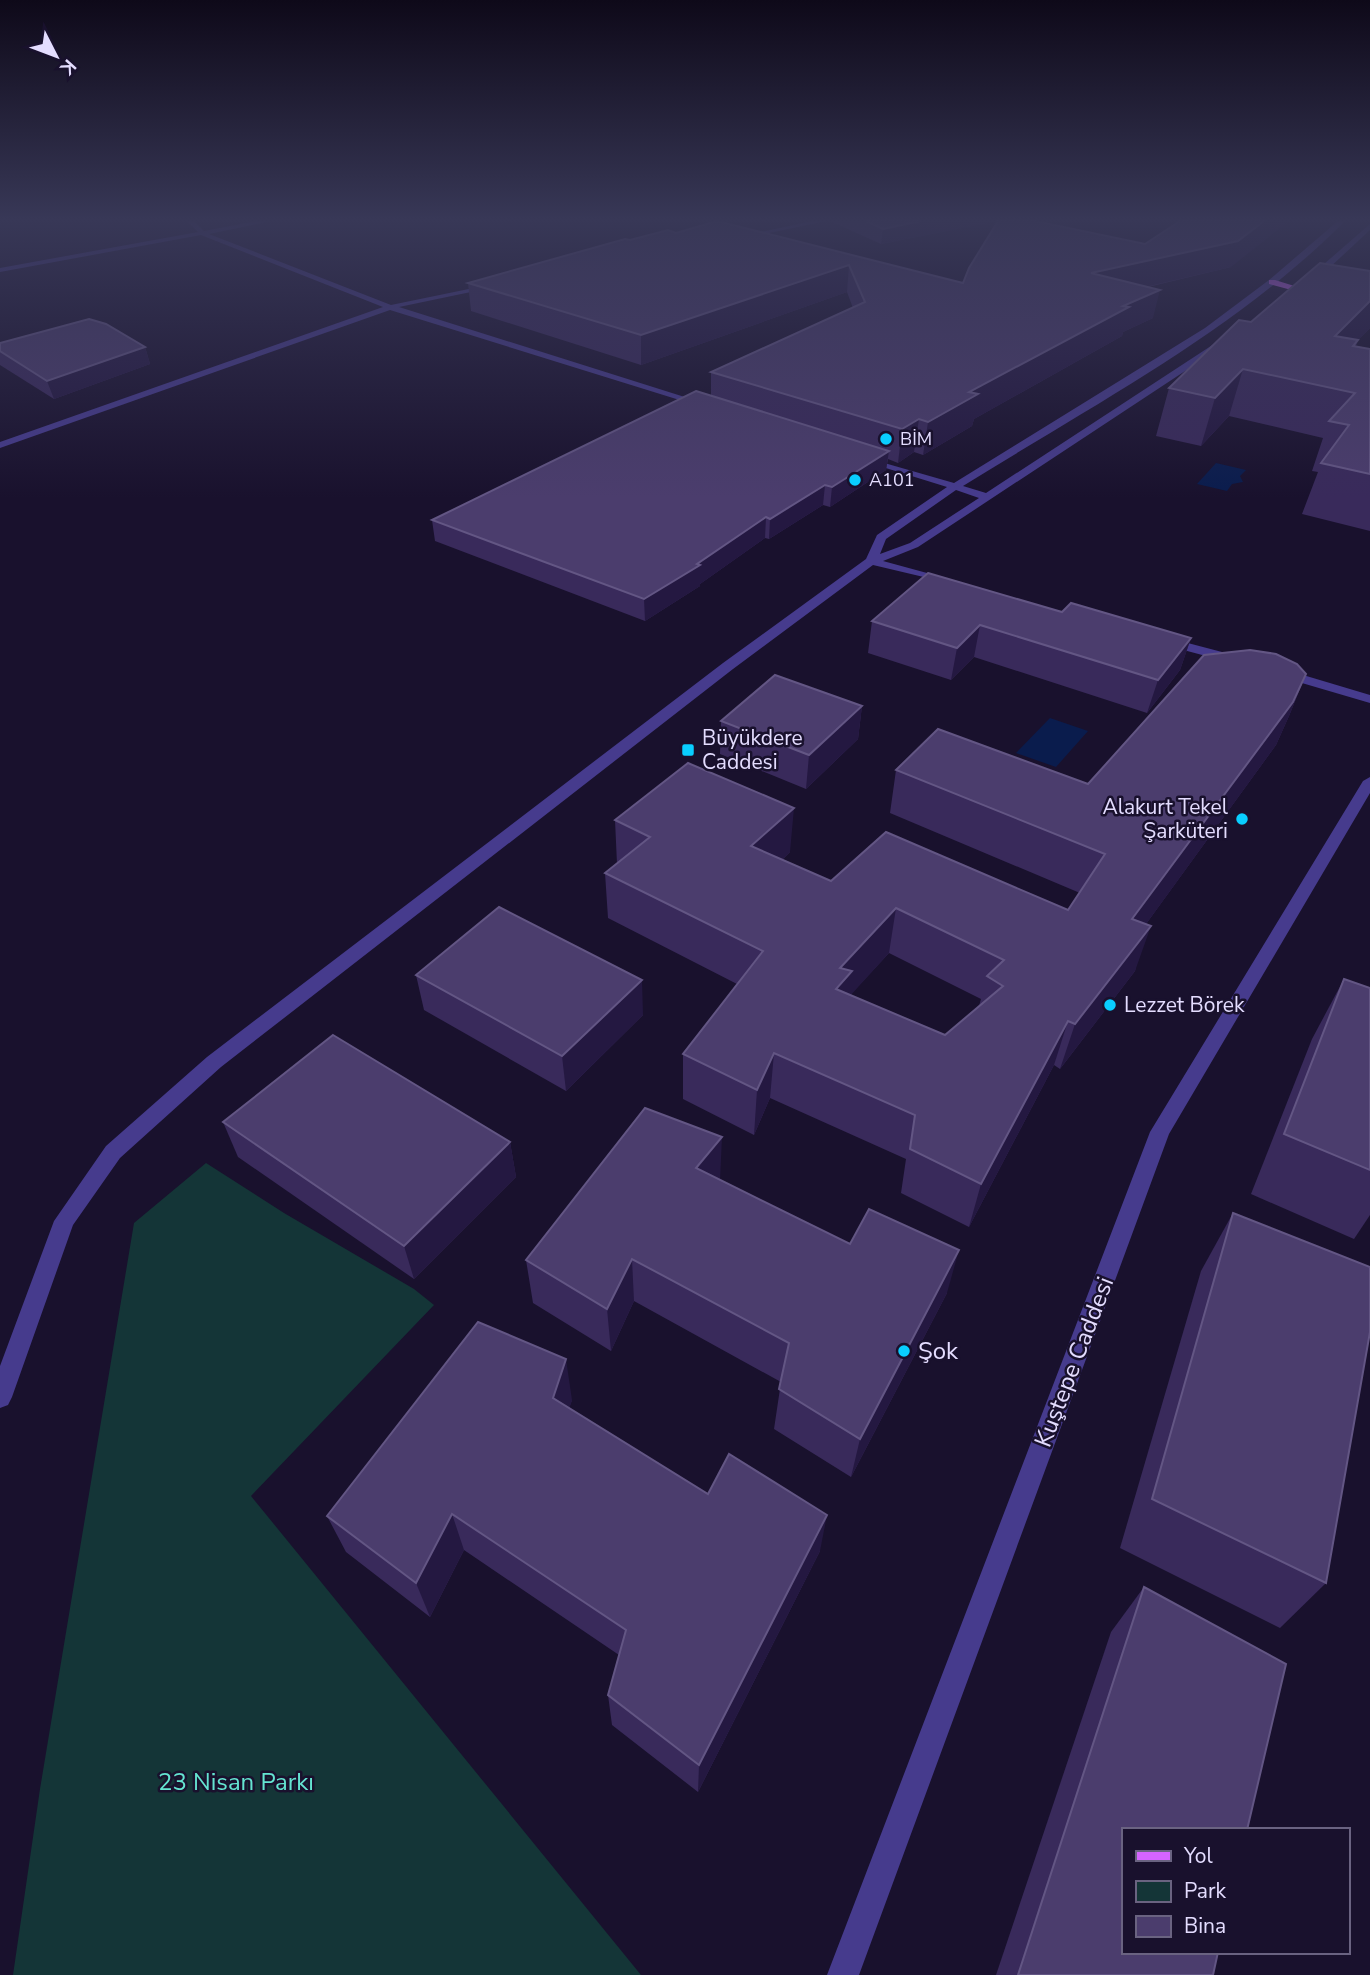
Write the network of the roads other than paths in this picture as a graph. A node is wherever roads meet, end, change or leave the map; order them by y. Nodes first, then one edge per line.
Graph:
1 (371, 313) edge
2 (410, 313) edge
3 (1230, 313) edge
4 (1226, 341) edge
5 (715, 409) edge
6 (0, 445) edge
7 (848, 452) edge
8 (954, 487) junction
9 (988, 496) junction
10 (871, 561) junction
11 (957, 585) edge
12 (1157, 639) edge
13 (1370, 699) edge
14 (1370, 781) edge
15 (0, 1397) edge
16 (843, 1975) edge

1 - 6 street
2 - 5 street
3 - 8 street
4 - 9 street
7 - 8 street
8 - 9 street
8 - 10 street
9 - 10 street
10 - 11 street
10 - 15 street
12 - 13 street
14 - 16 street, Kuştepe Caddesi

